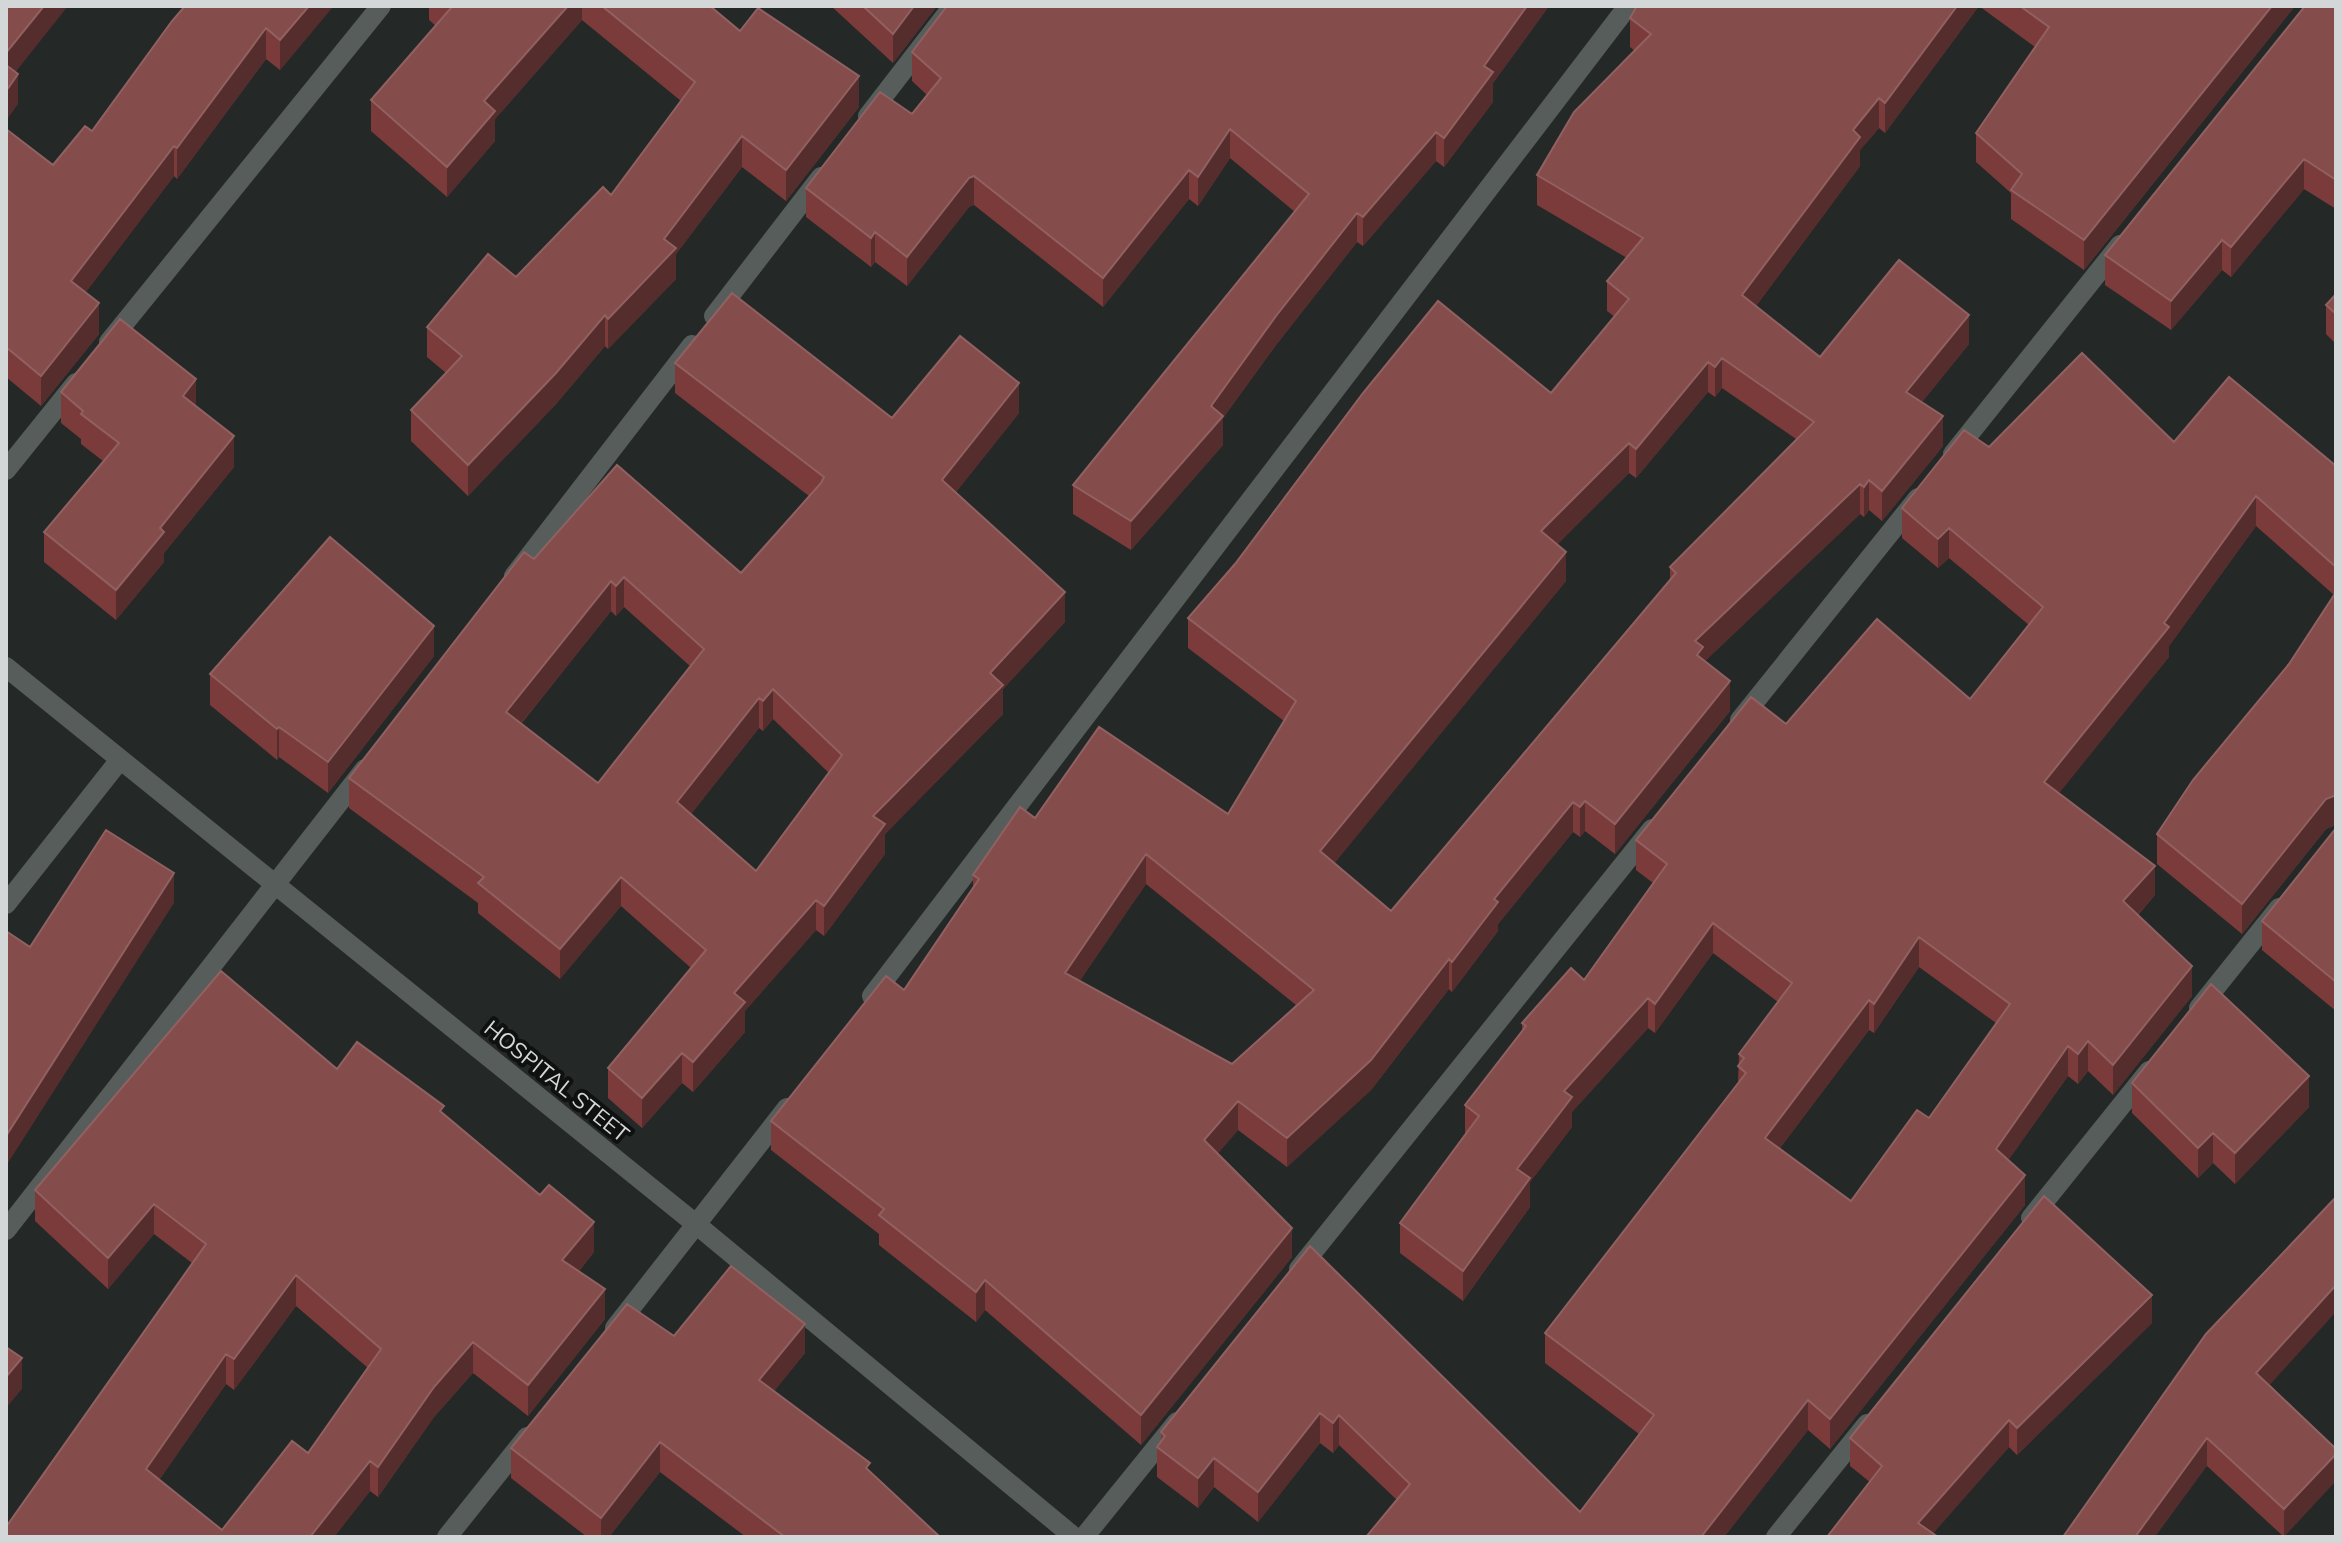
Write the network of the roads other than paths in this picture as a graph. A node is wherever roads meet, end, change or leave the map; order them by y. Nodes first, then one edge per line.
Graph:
1 (381, 6) edge
2 (953, 6) edge
3 (1628, 6) edge
4 (856, 132) edge
5 (837, 157) edge
6 (2133, 230) edge
7 (6, 470) edge
8 (498, 596) edge
9 (6, 667) edge
10 (1723, 740) edge
11 (382, 747) edge
12 (119, 761) junction
13 (1663, 815) edge
14 (276, 885) junction
15 (2297, 886) edge
16 (6, 904) edge
17 (862, 1010) edge
18 (2189, 1021) edge
19 (2159, 1058) edge
20 (804, 1086) edge
21 (697, 1225) junction
22 (6, 1230) edge
23 (2022, 1230) edge
24 (1284, 1288) edge
25 (597, 1350) edge
26 (1194, 1400) edge
27 (1884, 1402) edge
28 (537, 1425) edge
29 (447, 1537) edge
30 (1074, 1537) edge
31 (1084, 1537) edge
32 (1776, 1537) edge

1 - 7 street
2 - 4 street
3 - 17 street
5 - 8 street
6 - 10 street
9 - 12 street, HOSPITAL STEET
11 - 14 street
12 - 14 street, HOSPITAL STEET
12 - 16 street
13 - 24 street
14 - 21 street, HOSPITAL STEET
14 - 22 street
15 - 18 street
19 - 23 street
20 - 21 street
21 - 25 street
21 - 30 street, HOSPITAL STEET
26 - 31 street
27 - 32 street
28 - 29 street

